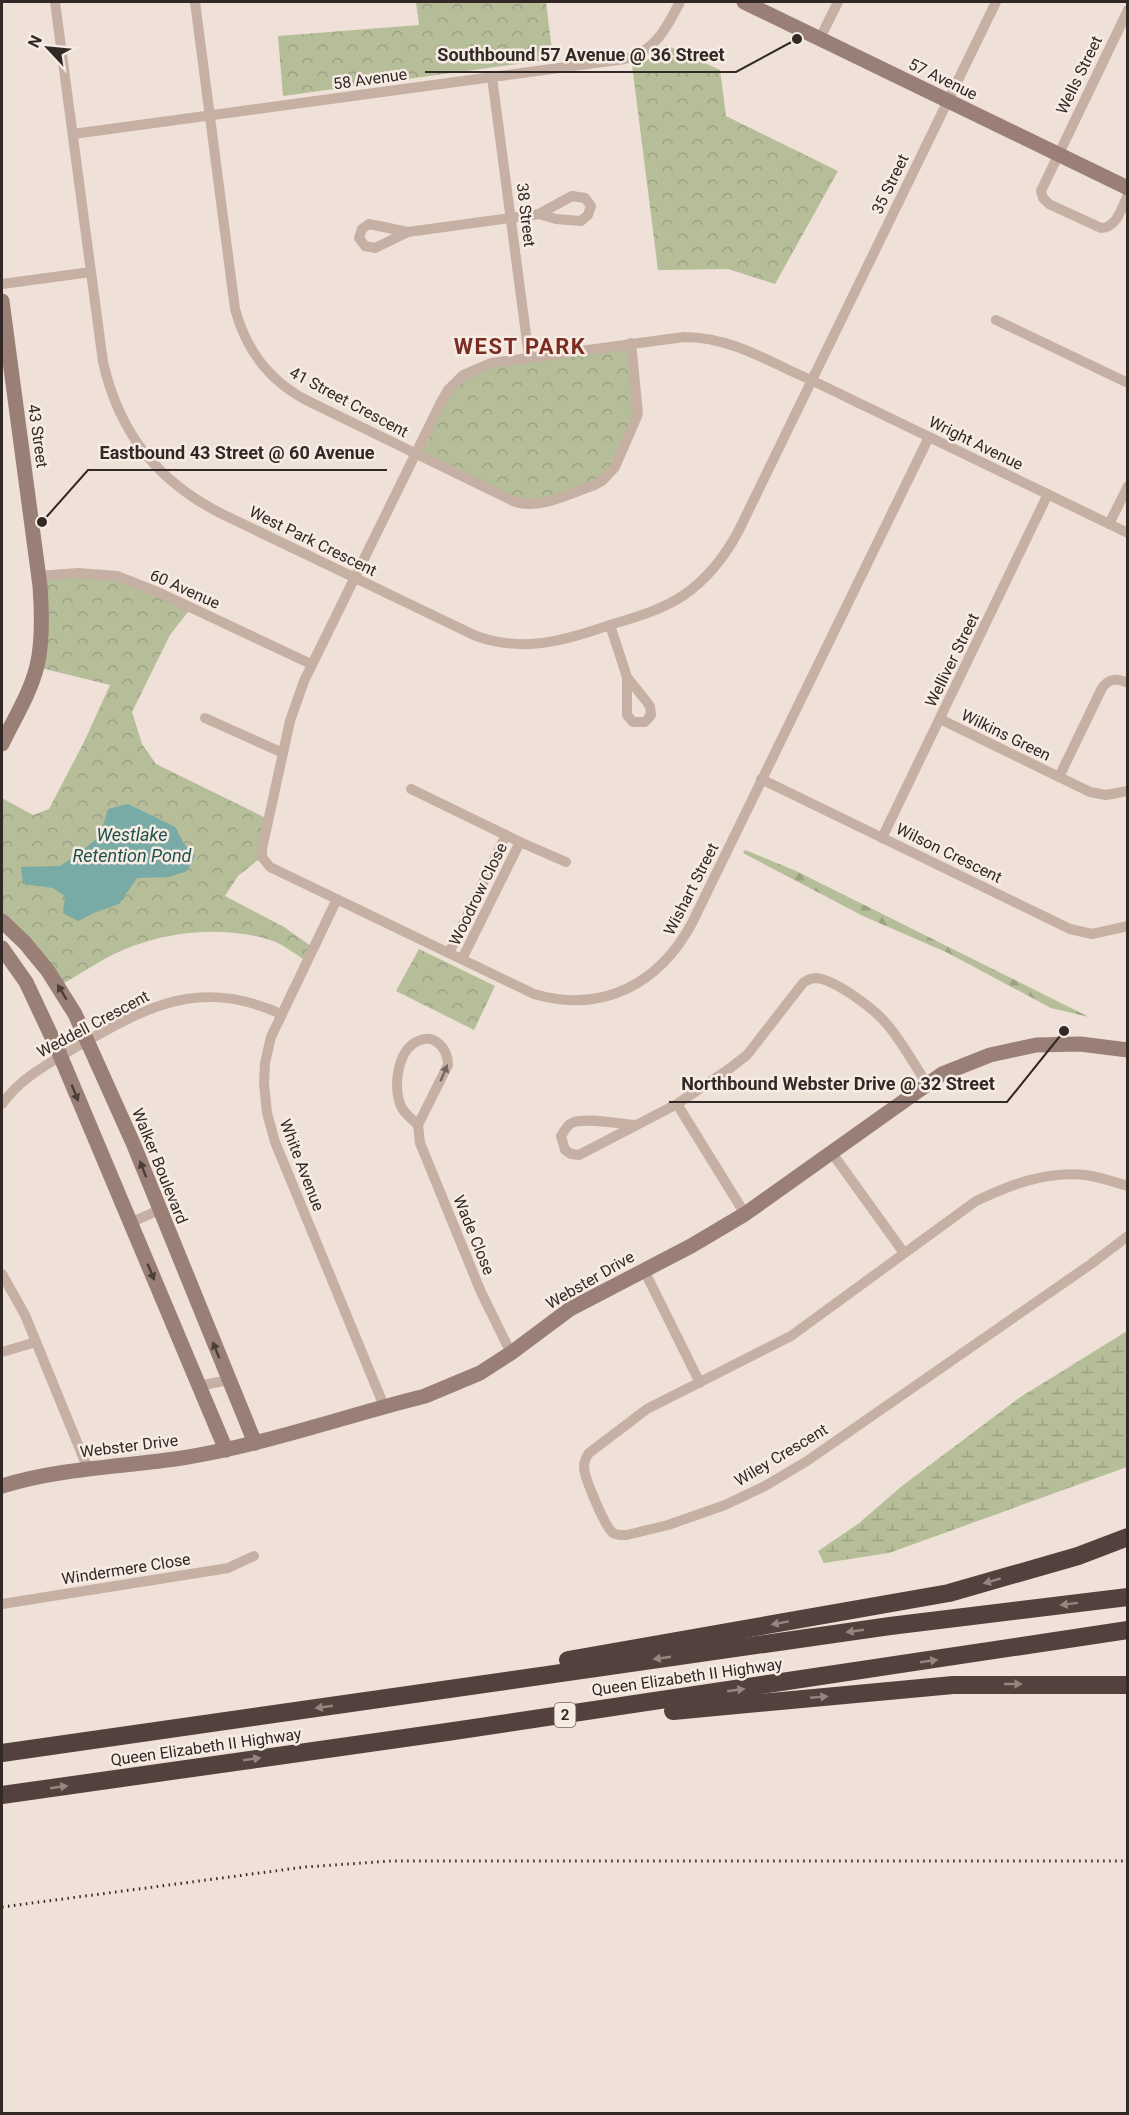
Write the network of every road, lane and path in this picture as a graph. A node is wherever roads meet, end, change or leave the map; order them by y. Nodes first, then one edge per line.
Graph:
1 (55, 2) edge
2 (195, 2) edge
3 (680, 2) edge
4 (744, 2) edge
5 (838, 2) edge
6 (996, 2) edge
7 (1128, 10) edge
8 (820, 38) junction
9 (492, 77) junction
10 (948, 101) junction
11 (209, 116) junction
12 (73, 134) junction
13 (1058, 154) junction
14 (1128, 188) edge
15 (1128, 195) edge
16 (539, 214) dead end
17 (511, 217) junction
18 (408, 232) dead end
19 (91, 272) junction
20 (2, 284) edge
21 (2, 301) edge
22 (996, 320) dead end
23 (631, 344) junction
24 (529, 357) junction
25 (811, 380) junction
26 (1128, 383) edge
27 (928, 436) junction
28 (415, 453) junction
29 (1128, 486) edge
30 (1048, 494) junction
31 (1109, 524) junction
32 (1128, 533) edge
33 (38, 576) junction
34 (354, 577) junction
35 (609, 626) junction
36 (311, 664) junction
37 (627, 677) dead end
38 (1128, 683) edge
39 (205, 718) dead end
40 (940, 719) junction
41 (2, 744) edge
42 (283, 753) junction
43 (1059, 777) junction
44 (761, 779) junction
45 (411, 789) dead end
46 (1128, 791) edge
47 (506, 835) junction
48 (882, 838) junction
49 (520, 842) junction
50 (566, 862) dead end
51 (337, 899) junction
52 (2, 921) edge
53 (1128, 926) edge
54 (2, 948) edge
55 (449, 953) junction
56 (462, 959) junction
57 (280, 1014) junction
58 (88, 1041) junction
59 (1128, 1050) edge
60 (61, 1056) junction
61 (927, 1084) junction
62 (2, 1104) edge
63 (677, 1104) junction
64 (418, 1125) junction
65 (634, 1125) junction
66 (832, 1152) junction
67 (1128, 1186) edge
68 (159, 1210) junction
69 (745, 1215) junction
70 (130, 1223) junction
71 (1128, 1236) edge
72 (904, 1253) junction
73 (644, 1270) junction
74 (2, 1274) edge
75 (36, 1342) junction
76 (2, 1352) edge
77 (511, 1353) junction
78 (229, 1380) junction
79 (700, 1383) junction
80 (198, 1386) junction
81 (384, 1406) junction
82 (255, 1443) junction
83 (226, 1450) junction
84 (87, 1469) junction
85 (2, 1486) edge
86 (1128, 1537) edge
87 (254, 1556) dead end
88 (1128, 1597) edge
89 (2, 1604) edge
90 (1128, 1630) edge
91 (1078, 1685) junction
92 (1128, 1686) edge
93 (1128, 1690) edge
94 (353, 1703) junction
95 (447, 1732) junction
96 (2, 1753) edge
97 (2, 1795) edge

1 - 12 street, West Park Crescent
2 - 11 street, 41 Street Crescent
3 - 9 street, 58 Avenue
4 - 8 street, 57 Avenue
5 - 8 street
6 - 10 street, 35 Street
7 - 13 street, Wells Street
8 - 10 street, 57 Avenue
9 - 11 street, 58 Avenue
9 - 17 street, 38 Street
10 - 13 street, 57 Avenue
10 - 25 street, 35 Street
11 - 12 street, 58 Avenue
11 - 28 street, 41 Street Crescent
12 - 19 street, West Park Crescent
13 - 14 street, 57 Avenue
13 - 15 street, Wells Street
16 - 17 street
17 - 18 street
17 - 24 street, 38 Street
19 - 20 street
19 - 34 street, West Park Crescent
21 - 33 street, 43 Street
22 - 26 street
23 - 24 street, Wright Avenue
23 - 25 street, Wright Avenue
23 - 28 street, 41 Street Crescent
24 - 28 street, Wishart Street
25 - 27 street, Wright Avenue
25 - 35 street, West Park Crescent
27 - 30 street, Wright Avenue
27 - 44 street, Wishart Street
28 - 34 street, Wishart Street
29 - 31 street
30 - 31 street, Wright Avenue
30 - 40 street, Welliver Street
31 - 32 street, Wright Avenue
33 - 36 street, 60 Avenue
33 - 41 street, 43 Street
34 - 35 street, West Park Crescent
34 - 36 street, Wishart Street
35 - 37 street
36 - 42 street, Wishart Street
38 - 43 street, Wilkins Green
39 - 42 street
40 - 43 street, Wilkins Green
40 - 48 street, Welliver Street
42 - 51 street, Wishart Street
43 - 46 street, Wilkins Green
44 - 48 street, Wilson Crescent
44 - 56 street, Wishart Street
45 - 47 street, Woodrow Close
47 - 49 street, Woodrow Close
47 - 55 street, Woodrow Close
48 - 53 street, Wilson Crescent
49 - 50 street, Woodrow Close
49 - 56 street, Woodrow Close
51 - 55 street, Wishart Street
51 - 57 street, White Avenue
58 -> 52 street, Walker Boulevard
54 - 60 street
55 - 56 street, Wishart Street
57 - 58 street, Weddell Crescent
57 - 81 street, White Avenue
58 - 60 street, Weddell Crescent
68 -> 58 street, Walker Boulevard
59 - 61 street, Webster Drive
60 - 62 street, Weddell Crescent
60 -> 70 street
61 - 63 street
61 - 66 street, Webster Drive
63 - 65 street
63 - 69 street
64 -> 64 street, Wade Close
64 - 77 street, Wade Close
65 - 65 street
66 - 69 street, Webster Drive
66 - 72 street
67 - 72 street, Wiley Crescent
68 - 70 street
78 -> 68 street, Walker Boulevard
69 - 73 street, Webster Drive
70 -> 80 street
71 - 79 street, Wiley Crescent
72 - 79 street, Wiley Crescent
73 - 77 street, Webster Drive
73 - 79 street
74 - 75 street
75 - 76 street
75 - 84 street
77 - 81 street, Webster Drive
78 - 80 street
78 - 82 street, Walker Boulevard
80 - 83 street
81 - 82 street, Webster Drive
82 - 83 street, Webster Drive
83 - 84 street, Webster Drive
84 - 85 street, Webster Drive
86 -> 94 highway
87 - 89 street, Windermere Close
88 -> 94 highway, Queen Elizabeth II Highway
95 -> 90 highway, Queen Elizabeth II Highway / 2
91 - 92 highway
91 - 93 highway
95 -> 91 highway
94 -> 96 highway, Queen Elizabeth II Highway
97 -> 95 highway, Queen Elizabeth II Highway / 2

